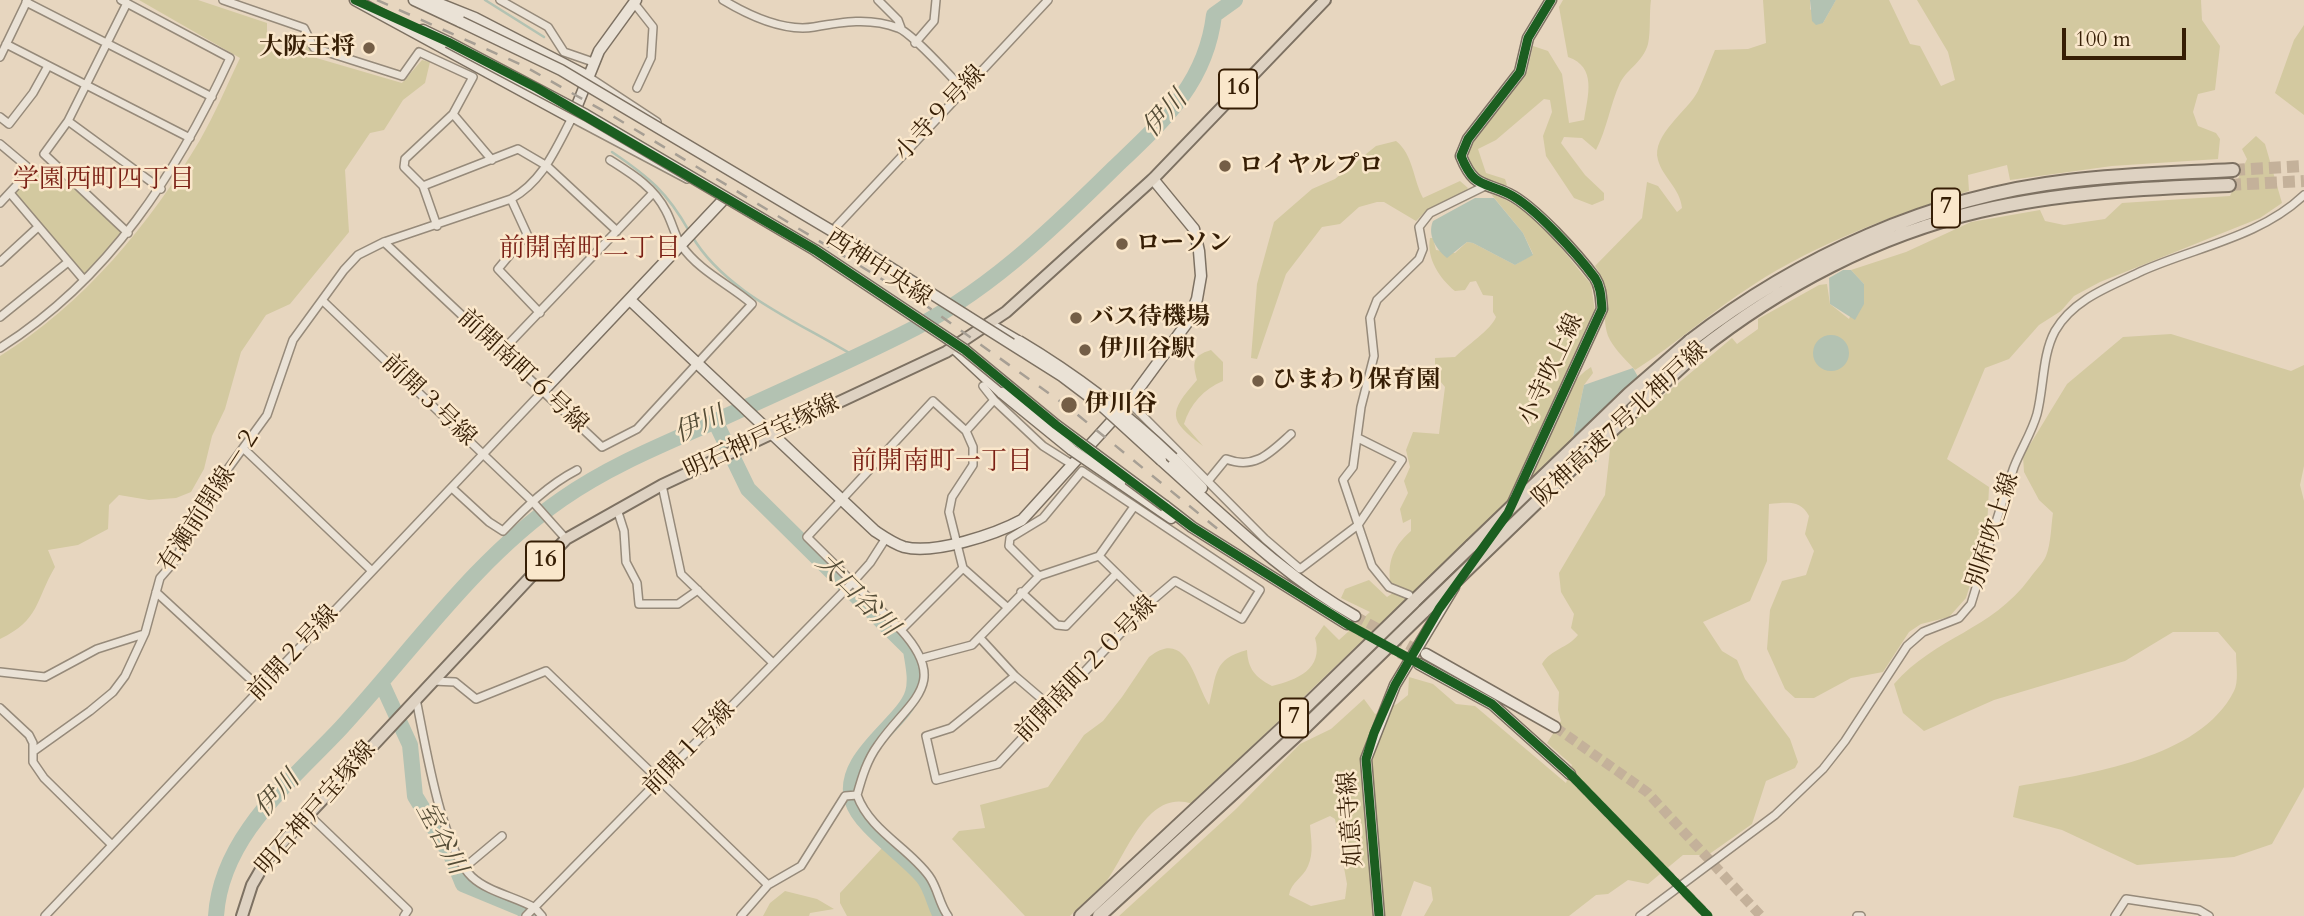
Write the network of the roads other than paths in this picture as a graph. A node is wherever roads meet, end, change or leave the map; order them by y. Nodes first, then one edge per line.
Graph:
1 (223, 0) edge
2 (355, 0) edge
3 (414, 0) edge
4 (430, 0) edge
5 (500, 0) edge
6 (723, 0) edge
7 (877, 0) edge
8 (936, 0) edge
9 (1048, 0) edge
10 (1325, 0) edge
11 (1551, 0) edge
12 (27, 1) edge
13 (124, 2) edge
14 (635, 2) edge
15 (901, 28) junction
16 (915, 43) junction
17 (6, 44) junction
18 (105, 45) junction
19 (0, 57) edge
20 (593, 62) junction
21 (48, 66) junction
22 (587, 76) junction
23 (86, 86) junction
24 (637, 88) dead end
25 (964, 90) junction
26 (212, 97) junction
27 (453, 114) junction
28 (0, 117) edge
29 (572, 118) junction
30 (68, 121) junction
31 (190, 138) junction
32 (0, 144) edge
33 (492, 160) junction
34 (610, 160) dead end
35 (547, 166) junction
36 (2233, 170) tunnel mouth
37 (1153, 179) junction
38 (2229, 185) tunnel mouth
39 (423, 186) junction
40 (1483, 187) junction
41 (161, 189) junction
42 (10, 193) junction
43 (653, 193) junction
44 (2304, 195) edge
45 (511, 199) junction
46 (724, 199) junction
47 (0, 202) edge
48 (437, 226) junction
49 (38, 227) junction
50 (834, 229) junction
51 (617, 231) junction
52 (128, 233) junction
53 (384, 242) junction
54 (682, 243) junction
55 (0, 262) edge
56 (68, 262) junction
57 (84, 280) junction
58 (630, 300) junction
59 (323, 301) junction
60 (540, 313) junction
61 (0, 317) edge
62 (983, 322) junction
63 (1693, 347) junction
64 (0, 348) edge
65 (954, 348) junction
66 (501, 352) junction
67 (697, 361) junction
68 (983, 386) dead end
69 (543, 391) junction
70 (998, 397) junction
71 (1129, 402) junction
72 (768, 430) junction
73 (966, 431) junction
74 (1291, 434) dead end
75 (1358, 438) junction
76 (243, 448) junction
77 (484, 455) junction
78 (1073, 465) junction
79 (578, 470) dead end
80 (1208, 481) junction
81 (662, 485) junction
82 (452, 488) junction
83 (841, 499) junction
84 (533, 501) junction
85 (617, 508) junction
86 (1133, 508) junction
87 (1358, 525) junction
88 (563, 536) junction
89 (886, 538) junction
90 (956, 542) junction
91 (1253, 543) junction
92 (1099, 556) junction
93 (963, 568) junction
94 (372, 571) junction
95 (1262, 572) junction
96 (1116, 574) junction
97 (1039, 576) junction
98 (852, 583) junction
99 (698, 590) junction
100 (156, 592) junction
101 (1021, 592) junction
102 (1409, 595) dead end
103 (1148, 604) junction
104 (1008, 608) junction
105 (1439, 609) joint
106 (1356, 617) tunnel mouth
107 (1347, 624) tunnel mouth
108 (901, 630) junction
109 (145, 633) junction
110 (979, 638) junction
111 (1426, 654) tunnel mouth
112 (923, 659) junction
113 (773, 663) junction
114 (1419, 664) tunnel mouth
115 (0, 672) edge
116 (1015, 676) junction
117 (433, 681) junction
118 (261, 689) junction
119 (416, 699) junction
120 (1050, 706) junction
121 (0, 708) edge
122 (1555, 727) tunnel mouth
123 (34, 751) junction
124 (1570, 774) tunnel mouth
125 (660, 780) junction
126 (856, 795) junction
127 (308, 814) junction
128 (502, 836) dead end
129 (112, 845) junction
130 (465, 867) junction
131 (768, 885) junction
132 (1118, 891) junction
133 (531, 911) edge
134 (45, 916) edge
135 (242, 916) edge
136 (404, 916) edge
137 (542, 916) edge
138 (741, 916) edge
139 (948, 916) edge
140 (1081, 916) edge
141 (1099, 916) edge
142 (1379, 916) edge
143 (1640, 916) edge
144 (2115, 916) edge
145 (2209, 916) edge

1 - 27 street
2 - 29 street
2 - 95 street, 西神中央線, bridge
3 - 91 street, 西神中央線, bridge
4 - 22 street
5 - 20 street
6 - 15 street
7 - 15 street
8 - 16 street
9 - 25 street, 小寺９号線
10 - 37 main road, 明石神戸宝塚線 / 16
11 - 40 street
12 - 17 street
12 - 18 street
13 - 18 street
13 - 26 street
14 - 20 street
14 - 24 street
15 - 16 street
16 - 25 street
17 - 19 street
17 - 21 street
18 - 23 street
18 - 26 street
20 - 22 street
21 - 23 street
21 - 28 street
22 - 29 street
22 - 50 street, 西神中央線
23 - 30 street
23 - 31 street
25 - 50 street, 小寺９号線
26 - 31 street
27 - 33 street
27 - 39 street
29 - 35 street, 有瀬前開線－２
29 - 46 street, 西神中央線
30 - 41 street
30 - 52 street
31 - 41 street
32 - 42 street
33 - 35 street
33 - 39 street
34 - 43 street, 前開南町６号線
35 - 45 street, 有瀬前開線－２
35 - 51 street
36 - 63 highway, 阪神高速7号北神戸線 / 7
37 - 62 main road, 明石神戸宝塚線 / 16
37 - 71 street
38 - 63 highway, 阪神高速7号北神戸線 / 7
39 - 48 street
40 - 75 street
40 - 105 street, 小寺吹上線
41 - 52 street
42 - 47 street
42 - 49 street
43 - 51 street
43 - 54 street, 前開南町６号線
44 - 143 street, 別府吹上線
45 - 48 street, 有瀬前開線－２
45 - 60 street
46 - 54 street
46 - 65 street, 西神中央線, bridge
48 - 53 street, 有瀬前開線－２
49 - 55 street
49 - 56 street
50 - 62 street, 西神中央線, bridge
51 - 60 street
52 - 57 street
53 - 59 street, 有瀬前開線－２
53 - 66 street, 前開南町６号線
54 - 58 street
54 - 67 street, 前開南町６号線
56 - 57 street
56 - 61 street
57 - 64 street
58 - 67 street
58 - 69 street
59 - 76 street, 有瀬前開線－２
59 - 77 street, 前開３号線
60 - 66 street
62 - 65 main road, 明石神戸宝塚線 / 16
62 - 91 street, bridge
63 - 132 highway, 阪神高速7号北神戸線 / 7, bridge
63 - 132 highway, 阪神高速7号北神戸線 / 7, bridge
65 - 70 street
65 - 72 main road, 明石神戸宝塚線 / 16
66 - 69 street, 前開南町６号線
67 - 69 street, 前開南町６号線
67 - 72 street
68 - 70 street
69 - 77 street, 前開２号線
70 - 73 street
70 - 78 street
70 - 95 street, bridge
71 - 78 street
71 - 80 street
72 - 81 main road, 明石神戸宝塚線 / 16
72 - 83 street
73 - 83 street
73 - 90 street
74 - 80 street
75 - 87 street
75 - 87 street
76 - 94 street
76 - 100 street, 有瀬前開線－２
77 - 82 street, 前開２号線
77 - 84 street, 前開３号線
78 - 90 street
79 - 84 street
80 - 87 street
81 - 85 main road, 明石神戸宝塚線 / 16
81 - 99 street
82 - 84 street
82 - 94 street, 前開２号線
83 - 89 street
83 - 98 street
84 - 88 street, 前開３号線
85 - 88 main road, 明石神戸宝塚線 / 16
85 - 99 street
86 - 92 street
86 - 97 street, 前開南町２０号線
86 - 103 street, 前開南町２０号線
87 - 102 street
88 - 117 main road, 明石神戸宝塚線 / 16
89 - 90 street
89 - 98 street, 前開１号線
90 - 93 street
91 - 106 street, 西神中央線
92 - 96 street
92 - 97 street
93 - 104 street
93 - 108 street
94 - 118 street, 前開２号線
95 - 107 street, 西神中央線
96 - 101 street
96 - 103 street
97 - 101 street
98 - 108 street
98 - 113 street, 前開１号線
99 - 113 street
100 - 109 street, 有瀬前開線－２
100 - 118 street
101 - 104 street
103 - 120 street, 前開南町２０号線
104 - 110 street
105 - 142 street, 如意寺線
108 - 112 street
109 - 115 street
109 - 123 street, 有瀬前開線－２
110 - 112 street
110 - 116 street
111 - 122 street
112 - 126 street
113 - 125 street, 前開１号線
114 - 124 street
116 - 120 street
116 - 120 street, 前開南町２０号線
117 - 119 main road, 明石神戸宝塚線 / 16
117 - 125 street
118 - 129 street, 前開２号線
119 - 127 main road, 明石神戸宝塚線 / 16
119 - 130 street
121 - 123 street
123 - 129 street
125 - 131 street
125 - 133 street, 前開１号線
126 - 131 street
126 - 139 street
127 - 135 main road, 明石神戸宝塚線 / 16
127 - 136 street
128 - 130 street
129 - 134 street, 前開２号線
130 - 133 street
131 - 138 street
132 - 140 highway, 阪神高速7号北神戸線 / 7
132 - 141 highway, 阪神高速7号北神戸線 / 7
133 - 137 street
144 - 145 street

